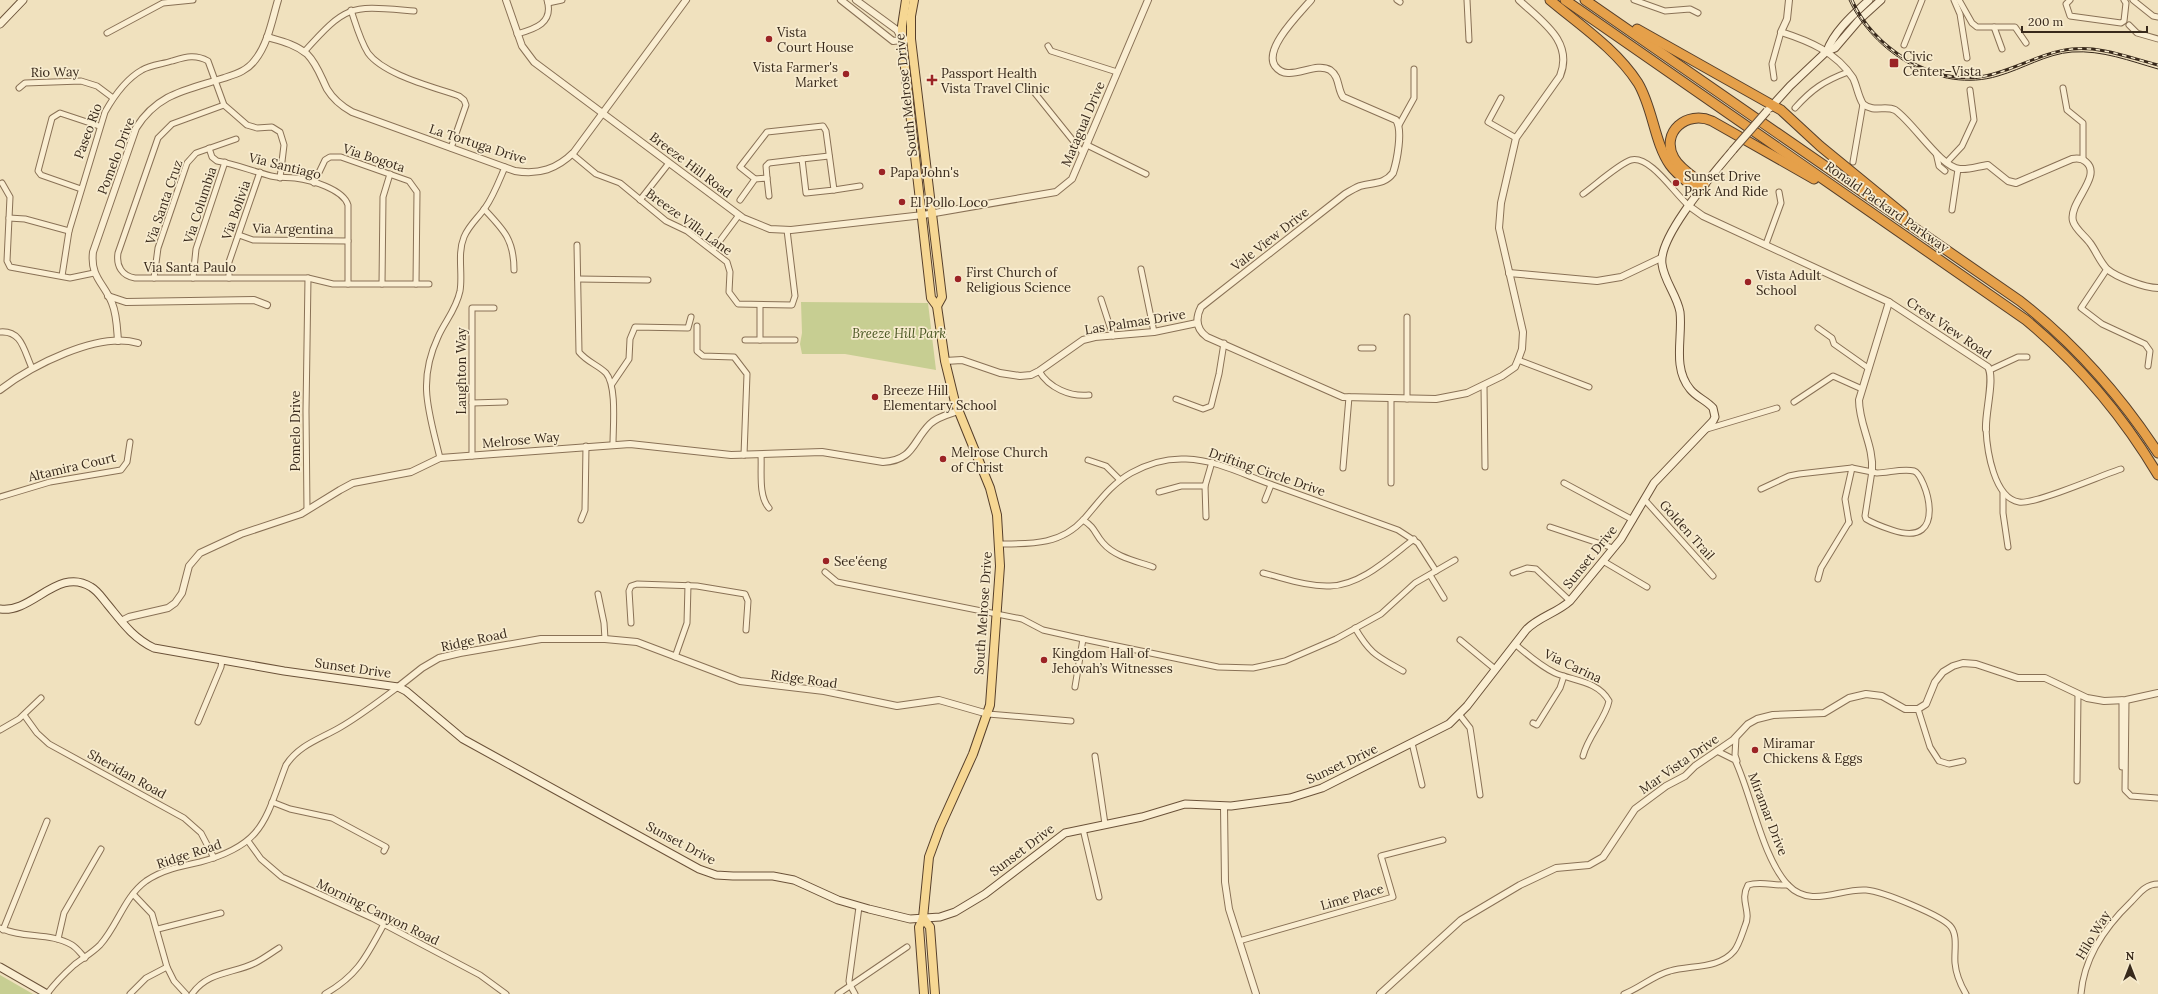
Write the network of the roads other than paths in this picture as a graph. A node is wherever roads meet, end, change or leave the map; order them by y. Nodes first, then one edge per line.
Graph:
1 (23, 0) edge
2 (192, 0) edge
3 (278, 0) edge
4 (506, 0) edge
5 (562, 0) edge
6 (686, 0) edge
7 (840, 0) edge
8 (856, 0) edge
9 (906, 0) edge
10 (914, 0) edge
11 (1148, 0) edge
12 (1311, 0) edge
13 (1467, 0) edge
14 (1519, 0) edge
15 (1550, 0) edge
16 (1565, 0) edge
17 (1587, 0) edge
18 (1634, 0) edge
19 (1789, 0) edge
20 (1870, 0) edge
21 (1881, 0) edge
22 (1922, 0) edge
23 (1954, 0) edge
24 (1959, 0) edge
25 (2070, 0) edge
26 (2124, 0) edge
27 (2133, 0) edge
28 (548, 2) edge
29 (351, 10) junction
30 (414, 11) dead end
31 (1698, 13) dead end
32 (2158, 17) edge
33 (0, 24) edge
34 (2130, 25) dead end
35 (1994, 27) junction
36 (1781, 32) junction
37 (106, 33) dead end
38 (517, 34) junction
39 (267, 37) junction
40 (2158, 38) edge
41 (911, 39) junction
42 (1469, 40) dead end
43 (902, 41) junction
44 (2026, 43) dead end
45 (1904, 45) dead end
46 (1048, 46) dead end
47 (2002, 49) dead end
48 (1827, 51) junction
49 (304, 52) junction
50 (1967, 58) dead end
51 (1414, 69) dead end
52 (1117, 72) junction
53 (1848, 72) junction
54 (1774, 78) dead end
55 (217, 80) junction
56 (19, 88) dead end
57 (2063, 88) dead end
58 (1970, 90) dead end
59 (1034, 92) dead end
60 (113, 98) junction
61 (1501, 98) dead end
62 (1863, 104) junction
63 (224, 105) junction
64 (1770, 108) junction
65 (1795, 108) dead end
66 (603, 113) junction
67 (1399, 124) junction
68 (99, 126) junction
69 (1516, 138) junction
70 (236, 139) dead end
71 (1087, 145) junction
72 (209, 148) junction
73 (451, 148) junction
74 (1936, 152) junction
75 (1083, 153) junction
76 (572, 154) junction
77 (829, 156) junction
78 (802, 159) junction
79 (2082, 159) junction
80 (225, 162) junction
81 (1853, 162) dead end
82 (1947, 162) junction
83 (669, 163) junction
84 (505, 167) junction
85 (1958, 169) junction
86 (1944, 171) dead end
87 (260, 172) junction
88 (390, 174) junction
89 (1146, 174) dead end
90 (280, 178) junction
91 (767, 178) junction
92 (755, 179) junction
93 (2, 183) dead end
94 (314, 183) junction
95 (860, 186) dead end
96 (1701, 188) junction
97 (80, 189) junction
98 (834, 190) junction
99 (1779, 192) dead end
100 (1583, 194) dead end
101 (769, 196) dead end
102 (640, 200) junction
103 (740, 200) dead end
104 (1689, 206) junction
105 (484, 209) junction
106 (1952, 210) dead end
107 (1871, 212) junction
108 (927, 214) junction
109 (739, 215) junction
110 (9, 218) junction
111 (787, 230) junction
112 (69, 231) junction
113 (239, 235) junction
114 (1932, 240) junction
115 (348, 241) junction
116 (1766, 244) junction
117 (577, 245) dead end
118 (713, 250) junction
119 (1661, 258) junction
120 (1141, 269) dead end
121 (2107, 269) junction
122 (514, 270) dead end
123 (94, 273) junction
124 (1509, 273) junction
125 (62, 276) junction
126 (154, 278) junction
127 (193, 278) junction
128 (229, 278) junction
129 (308, 279) junction
130 (578, 279) junction
131 (648, 280) dead end
132 (348, 284) junction
133 (382, 284) junction
134 (416, 284) junction
135 (429, 284) dead end
136 (2158, 288) edge
137 (108, 296) junction
138 (1101, 299) dead end
139 (1889, 302) junction
140 (267, 305) dead end
141 (760, 306) junction
142 (494, 308) dead end
143 (691, 317) dead end
144 (1407, 317) dead end
145 (1197, 323) junction
146 (697, 326) dead end
147 (1818, 328) dead end
148 (0, 332) edge
149 (1154, 332) junction
150 (1113, 336) junction
151 (745, 340) dead end
152 (760, 340) junction
153 (795, 340) dead end
154 (118, 341) junction
155 (138, 343) dead end
156 (1224, 343) junction
157 (1361, 348) dead end
158 (1373, 348) dead end
159 (2027, 357) dead end
160 (1518, 360) junction
161 (945, 361) junction
162 (2148, 366) dead end
163 (32, 368) junction
164 (1868, 368) junction
165 (1990, 370) junction
166 (1039, 371) junction
167 (612, 384) junction
168 (1484, 386) junction
169 (1589, 387) dead end
170 (1862, 389) junction
171 (0, 390) edge
172 (1089, 395) dead end
173 (1349, 397) junction
174 (1176, 399) dead end
175 (1391, 399) junction
176 (1407, 399) junction
177 (505, 402) dead end
178 (1794, 402) dead end
179 (472, 403) junction
180 (1777, 408) dead end
181 (958, 411) junction
182 (1707, 429) junction
183 (1986, 429) joint
184 (130, 442) dead end
185 (613, 444) junction
186 (586, 446) junction
187 (2158, 453) edge
188 (762, 454) junction
189 (744, 455) junction
190 (472, 456) junction
191 (440, 458) junction
192 (1088, 460) dead end
193 (1212, 462) junction
194 (1485, 467) dead end
195 (1343, 468) dead end
196 (1852, 468) junction
197 (2121, 469) dead end
198 (1872, 471) junction
199 (2158, 475) edge
200 (1120, 480) junction
201 (1391, 483) dead end
202 (1564, 483) dead end
203 (1271, 485) junction
204 (1205, 486) junction
205 (1761, 489) dead end
206 (1159, 492) dead end
207 (2003, 493) junction
208 (0, 497) edge
209 (1644, 499) junction
210 (1265, 500) dead end
211 (769, 508) dead end
212 (308, 510) junction
213 (1206, 517) dead end
214 (581, 520) dead end
215 (1083, 520) junction
216 (1633, 520) junction
217 (1550, 527) dead end
218 (1414, 540) junction
219 (1000, 544) junction
220 (2008, 547) dead end
221 (1613, 548) junction
222 (1455, 560) dead end
223 (1603, 560) junction
224 (1152, 567) dead end
225 (1436, 571) junction
226 (825, 572) dead end
227 (1263, 573) dead end
228 (1513, 573) dead end
229 (1430, 575) junction
230 (1713, 576) dead end
231 (1818, 579) dead end
232 (688, 585) junction
233 (1647, 587) dead end
234 (598, 594) dead end
235 (1444, 598) dead end
236 (1570, 601) junction
237 (0, 609) edge
238 (995, 614) junction
239 (121, 621) junction
240 (631, 623) dead end
241 (1355, 628) junction
242 (746, 630) dead end
243 (605, 639) junction
244 (1083, 639) junction
245 (1460, 640) dead end
246 (1515, 644) junction
247 (675, 657) junction
248 (222, 660) junction
249 (1495, 669) junction
250 (1403, 671) dead end
251 (1564, 676) junction
252 (398, 687) junction
253 (1076, 687) dead end
254 (2158, 693) edge
255 (2078, 694) junction
256 (41, 698) dead end
257 (2124, 700) junction
258 (1918, 709) junction
259 (988, 714) junction
260 (1459, 714) junction
261 (24, 715) junction
262 (1071, 721) dead end
263 (198, 722) dead end
264 (1533, 723) dead end
265 (0, 730) edge
266 (1736, 737) junction
267 (1412, 743) junction
268 (1717, 750) junction
269 (1095, 756) dead end
270 (1583, 756) dead end
271 (1963, 762) dead end
272 (1739, 767) junction
273 (2122, 767) dead end
274 (2076, 781) dead end
275 (1422, 785) dead end
276 (1480, 795) dead end
277 (2157, 798) dead end
278 (272, 802) junction
279 (1224, 807) junction
280 (47, 821) dead end
281 (1105, 824) junction
282 (1083, 829) junction
283 (1443, 840) dead end
284 (248, 841) junction
285 (101, 849) dead end
286 (384, 851) dead end
287 (214, 858) junction
288 (2158, 884) edge
289 (1788, 885) junction
290 (133, 894) junction
291 (1099, 897) dead end
292 (859, 907) junction
293 (221, 913) dead end
294 (923, 918) junction
295 (384, 924) junction
296 (2, 929) edge
297 (158, 929) junction
298 (58, 939) junction
299 (1239, 941) junction
300 (907, 947) dead end
301 (279, 948) dead end
302 (85, 958) junction
303 (0, 967) edge
304 (167, 967) junction
305 (850, 986) junction
306 (47, 994) edge
307 (130, 994) edge
308 (186, 994) edge
309 (192, 994) edge
310 (325, 994) edge
311 (506, 994) edge
312 (838, 994) edge
313 (856, 994) edge
314 (924, 994) edge
315 (935, 994) edge
316 (1256, 994) edge
317 (1380, 994) edge
318 (1624, 994) edge
319 (1966, 994) edge
320 (2081, 994) edge

1 - 33 main road
2 - 37 street
3 - 39 street, Pomelo Drive
4 - 38 street, Breeze Hill Road
5 - 28 street
6 - 66 street, La Tortuga Drive
7 - 43 street
8 - 43 street
9 - 43 main road, South Melrose Drive
10 - 41 main road, South Melrose Drive
11 - 52 street, Matagual Drive
12 - 67 street
13 - 42 street
14 - 69 street
15 - 96 highway
16 - 107 highway, Ronald Packard Parkway
17 - 64 highway
17 - 114 highway, Ronald Packard Parkway
18 - 31 street
19 - 36 street
20 - 48 main road
21 - 48 main road
22 - 45 street
23 - 50 street
24 - 35 street
25 - 26 street
27 - 32 street
28 - 38 street
29 - 30 street
29 - 49 street
29 - 73 street
34 - 40 street
35 - 44 street
35 - 47 street
36 - 48 street
36 - 54 street
38 - 66 street, Breeze Hill Road
39 - 49 street, La Tortuga Drive
39 - 55 street, Pomelo Drive
41 - 43 street
41 - 108 main road, South Melrose Drive
43 - 108 main road, South Melrose Drive
46 - 52 street
48 - 53 street
48 - 64 main road
49 - 73 street, La Tortuga Drive
51 - 67 street
52 - 71 street, Matagual Drive
53 - 62 street
53 - 65 street
55 - 60 street, Paseo Rio
55 - 63 street, Paseo Rio
55 - 123 street, Pomelo Drive
56 - 60 street, Rio Way
57 - 79 street
58 - 82 street
59 - 75 street
60 - 68 street, Paseo Rio
61 - 69 street
62 - 74 street
62 - 81 street
63 - 90 street
63 - 126 street, Via Santa Paulo
64 - 96 main road, bridge
64 - 114 highway
66 - 76 street, La Tortuga Drive
66 - 83 street, Breeze Hill Road
67 - 145 street, Vale View Drive
68 - 97 street, Paseo Rio
68 - 97 street
69 - 124 street
70 - 72 street, Via Santa Cruz
71 - 75 street, Matagual Drive
71 - 89 street
72 - 80 street, Via Santiago
72 - 126 street, Via Santa Cruz
73 - 84 street, La Tortuga Drive
74 - 82 street
74 - 86 street
75 - 108 street, Matagual Drive
76 - 84 street, La Tortuga Drive
76 - 102 street, Breeze Villa Lane
77 - 78 street
77 - 92 street
77 - 98 street
78 - 91 street
78 - 98 street
79 - 85 street
79 - 121 street
80 - 87 street, Via Santiago
80 - 127 street, Via Columbia
82 - 85 street
83 - 102 street
83 - 109 street, Breeze Hill Road
84 - 105 street
85 - 106 street
87 - 90 street, Via Santiago
87 - 113 street, Via Bolivia
88 - 94 street, Via Bogota
88 - 133 street
88 - 134 street, Via Bogota
90 - 94 street, Via Santiago
91 - 92 street
91 - 101 street
92 - 103 street
93 - 110 street
94 - 115 street, Via Santiago
95 - 98 street
96 - 104 main road
96 - 107 highway
97 - 112 street, Paseo Rio
99 - 116 street
100 - 104 street
102 - 118 street, Breeze Villa Lane
104 - 116 street, Crest View Road
104 - 119 main road
105 - 122 street
105 - 191 street
107 - 199 highway, Ronald Packard Parkway
108 - 111 street, Breeze Hill Road
108 - 161 main road, South Melrose Drive
109 - 111 street, Breeze Hill Road
109 - 118 street
110 - 112 street
110 - 125 street
111 - 141 street, Breeze Villa Lane
112 - 125 street, Paseo Rio
113 - 115 street, Via Argentina
113 - 128 street, Via Bolivia
114 - 187 highway, Ronald Packard Parkway
115 - 132 street, Via Santiago
116 - 139 street, Crest View Road
117 - 130 street
118 - 141 street, Breeze Villa Lane
119 - 124 street
119 - 182 main road, Sunset Drive
120 - 149 street
121 - 136 street
121 - 162 street
123 - 125 street
123 - 137 street
124 - 160 street
126 - 127 street, Via Santa Paulo
127 - 128 street, Via Santa Paulo
128 - 129 street, Via Santa Paulo
129 - 132 street, Via Santa Paulo
129 - 212 street, Pomelo Drive
130 - 131 street
130 - 167 street
132 - 133 street, Via Santa Paulo
133 - 134 street, Via Santa Paulo
134 - 135 street, Via Santa Paulo
137 - 140 street
137 - 154 street
138 - 150 street
139 - 164 street
139 - 165 street, Crest View Road
141 - 152 street
142 - 179 street, Laughton Way
143 - 167 street
144 - 176 street
145 - 149 street, Las Palmas Drive
145 - 156 street
146 - 189 street
147 - 164 street
148 - 163 street
149 - 150 street, Las Palmas Drive
150 - 166 street, Las Palmas Drive
151 - 152 street
152 - 153 street
154 - 155 street
154 - 163 street
156 - 173 street
156 - 174 street
157 - 158 street
159 - 165 street
160 - 168 street
160 - 169 street
161 - 166 street, Las Palmas Drive
161 - 181 main road, South Melrose Drive
163 - 171 street
164 - 170 street
165 - 183 street, Crest View Road
166 - 172 street
167 - 185 street
168 - 176 street
168 - 194 street
170 - 178 street
170 - 198 street
173 - 175 street
173 - 195 street
175 - 176 street
175 - 201 street
177 - 179 street
179 - 190 street, Laughton Way
180 - 182 street
181 - 188 street, Melrose Way
181 - 219 main road, South Melrose Drive
182 - 209 main road, Sunset Drive
183 - 207 street, Crest View Road
184 - 208 street, Altamira Court
185 - 186 street, Melrose Way
185 - 189 street, Melrose Way
186 - 190 street, Melrose Way
186 - 214 street
188 - 189 street, Melrose Way
188 - 211 street
190 - 191 street, Melrose Way
191 - 212 street, Melrose Way
192 - 200 street
193 - 200 street, Drifting Circle Drive
193 - 203 street, Drifting Circle Drive
193 - 204 street
196 - 198 street
196 - 205 street
196 - 231 street
197 - 207 street
198 - 198 street
200 - 215 street, Drifting Circle Drive
202 - 216 street
203 - 210 street
203 - 218 street, Drifting Circle Drive
204 - 206 street
204 - 213 street
207 - 220 street
209 - 216 main road, Sunset Drive
209 - 230 street, Golden Trail
212 - 239 street, Melrose Way
215 - 219 street, Drifting Circle Drive
215 - 224 street
216 - 221 main road, Sunset Drive
217 - 221 street
218 - 225 street, Drifting Circle Drive
218 - 227 street
219 - 238 main road, South Melrose Drive
221 - 223 main road, Sunset Drive
222 - 225 street
223 - 233 street
223 - 236 main road, Sunset Drive
225 - 229 street
226 - 238 street
228 - 236 street
229 - 235 street
229 - 241 street
232 - 240 street
232 - 242 street
232 - 247 street
234 - 243 street
236 - 246 main road, Sunset Drive
237 - 239 main road, Sunset Drive
238 - 244 street
238 - 259 main road, South Melrose Drive
239 - 248 main road, Sunset Drive
241 - 244 street
241 - 250 street
243 - 247 street, Ridge Road
243 - 252 street, Ridge Road
244 - 253 street
245 - 249 street
246 - 249 main road, Sunset Drive
246 - 251 street, Via Carina
247 - 259 street, Ridge Road
248 - 252 main road, Sunset Drive
248 - 263 street
249 - 260 main road, Sunset Drive
251 - 264 street
251 - 270 street, Via Carina
252 - 278 street, Ridge Road
252 - 292 main road, Sunset Drive
254 - 257 street
255 - 257 street
255 - 258 street
255 - 274 street
256 - 261 street
257 - 273 street
257 - 277 street
258 - 266 street, Mar Vista Drive
258 - 271 street
259 - 262 street
259 - 294 main road, South Melrose Drive
260 - 267 main road, Sunset Drive
260 - 276 street
261 - 265 street
261 - 287 street, Sheridan Road
266 - 268 street, Mar Vista Drive
266 - 272 street, Miramar Drive
267 - 275 street
267 - 279 main road, Sunset Drive
268 - 272 street, Miramar Drive
268 - 317 street, Mar Vista Drive
269 - 281 street
272 - 289 street, Miramar Drive
278 - 284 street, Ridge Road
278 - 286 street
279 - 281 main road, Sunset Drive
279 - 299 street
280 - 296 street
281 - 282 main road, Sunset Drive
282 - 291 street
282 - 294 main road, Sunset Drive
283 - 299 street, Lime Place
284 - 287 street, Ridge Road
284 - 295 street, Morning Canyon Road
285 - 298 street
287 - 290 street, Ridge Road
288 - 320 street, Hilo Way
289 - 318 street
289 - 319 street
290 - 297 street
290 - 302 street, Ridge Road
292 - 294 main road, Sunset Drive
292 - 305 street
293 - 297 street
294 - 314 main road, South Melrose Drive
294 - 315 main road, South Melrose Drive
295 - 310 street
295 - 311 street, Morning Canyon Road
296 - 298 street
297 - 304 street
298 - 302 street
299 - 316 street
300 - 305 street
301 - 309 street
302 - 306 street, Ridge Road
303 - 306 main road
304 - 307 street
304 - 308 street
305 - 312 street
305 - 313 street

